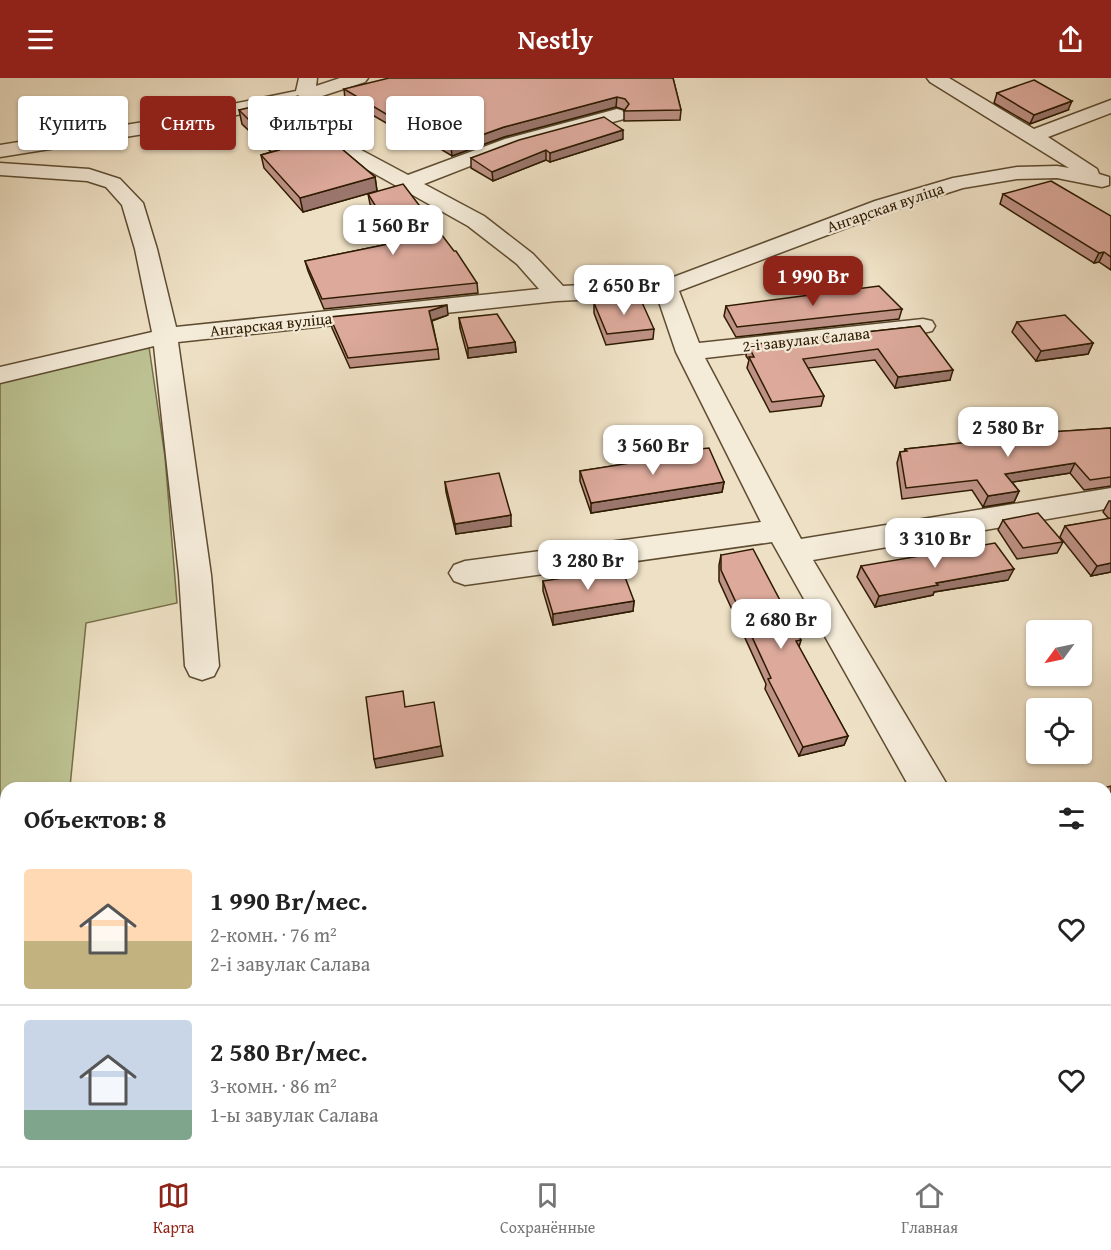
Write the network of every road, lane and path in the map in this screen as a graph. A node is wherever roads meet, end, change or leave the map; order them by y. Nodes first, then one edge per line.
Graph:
1 (359, 78) edge
2 (936, 78) edge
3 (306, 86) edge
4 (1111, 106) edge
5 (617, 115) dead end
6 (128, 131) edge
7 (1034, 136) junction
8 (18, 148) edge
9 (84, 150) edge
10 (0, 151) edge
11 (0, 169) edge
12 (89, 175) junction
13 (407, 183) junction
14 (1106, 184) edge
15 (666, 288) junction
16 (557, 294) junction
17 (923, 326) edge
18 (165, 336) junction
19 (689, 352) junction
20 (0, 375) edge
21 (1111, 498) edge
22 (787, 541) junction
23 (465, 573) dead end
24 (202, 666) dead end
25 (927, 782) edge

1 - 3 street
2 - 7 street
3 - 6 street
3 - 13 street
4 - 7 street
5 - 13 street
7 - 14 street
8 - 10 street
9 - 12 street
11 - 12 street
12 - 18 street
13 - 16 street
14 - 15 street, Ангарская вуліца
15 - 16 street, Ангарская вуліца
15 - 19 street
16 - 18 street, Ангарская вуліца
17 - 19 street, 2-і завулак Салава
18 - 20 street, Ангарская вуліца
18 - 24 street
19 - 22 street
21 - 22 street
22 - 23 street
22 - 25 street

